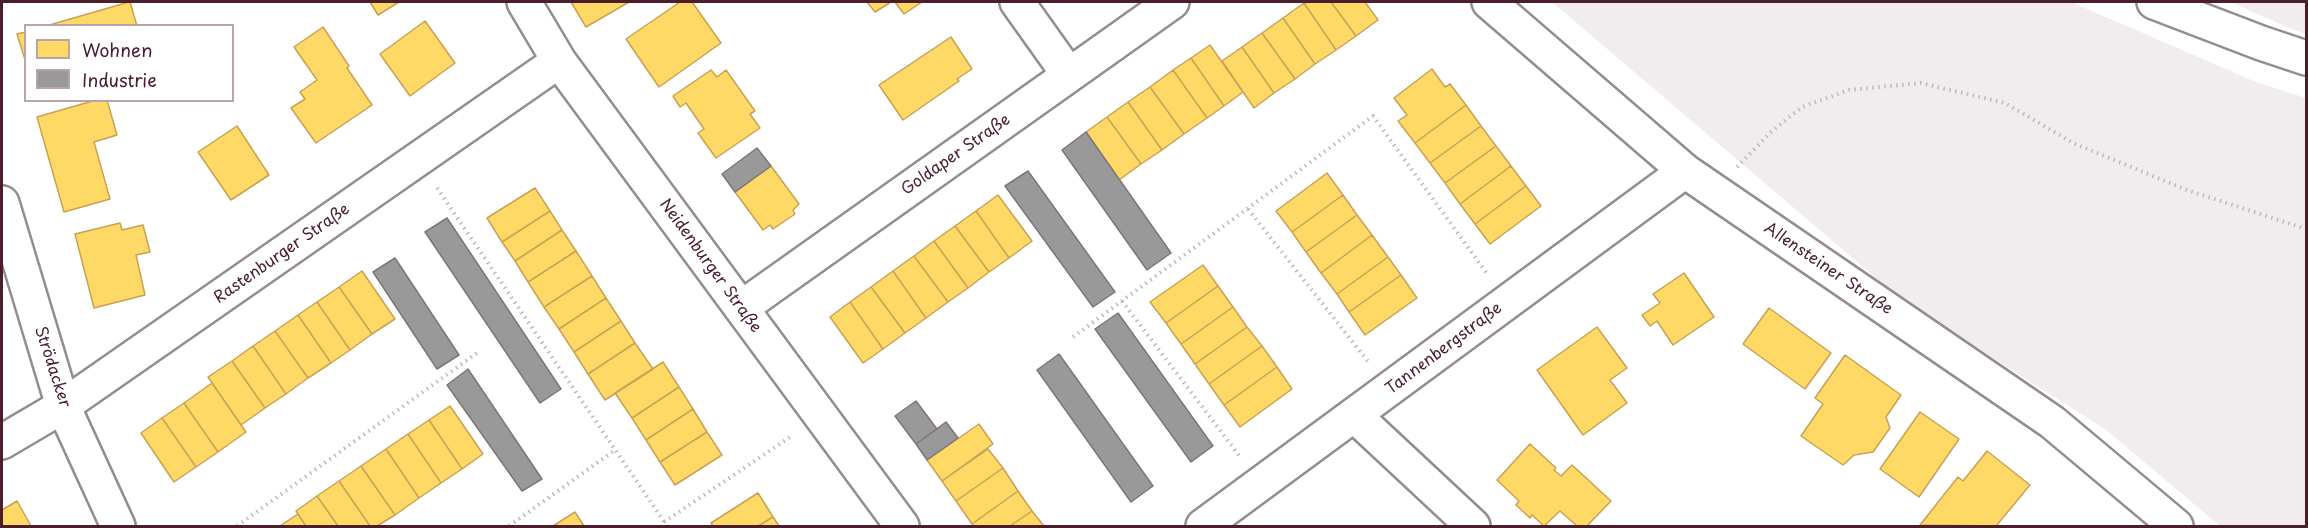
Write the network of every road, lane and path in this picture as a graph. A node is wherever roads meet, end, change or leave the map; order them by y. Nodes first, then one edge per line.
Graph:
1 (524, 2) edge
2 (1017, 2) edge
3 (1172, 2) edge
4 (1489, 2) edge
5 (2154, 2) edge
6 (2307, 58) edge
7 (560, 61) junction
8 (1069, 75) junction
9 (418, 160) junction
10 (1685, 171) junction
11 (1714, 191) junction
12 (2, 202) edge
13 (1248, 208) junction
14 (2307, 229) edge
15 (1122, 301) junction
16 (1508, 302) junction
17 (741, 308) junction
18 (1073, 337) dead end
19 (477, 353) dead end
20 (1390, 389) junction
21 (63, 406) junction
22 (1354, 415) junction
23 (820, 416) junction
24 (2, 442) edge
25 (615, 450) junction
26 (1260, 484) junction
27 (666, 524) edge
28 (118, 526) edge
29 (237, 526) edge
30 (509, 526) edge
31 (902, 526) edge
32 (1203, 526) edge
33 (1473, 526) edge
34 (2176, 526) edge

1 - 7 street, Neidenburger Straße
2 - 8 street
3 - 8 street, Goldaper Straße
4 - 10 street, Allensteiner Straße
5 - 6 street
7 - 9 street, Rastenburger Straße
7 - 17 street, Neidenburger Straße
8 - 17 street, Goldaper Straße
9 - 21 street, Rastenburger Straße
9 - 25 path
10 - 11 street, Allensteiner Straße
10 - 16 street, Tannenbergstraße
11 - 14 path
11 - 34 street, Allensteiner Straße
12 - 21 street, Strödacker
13 - 15 path
13 - 16 path
13 - 20 path
15 - 18 path
15 - 26 path
16 - 20 street, Tannenbergstraße
17 - 23 street, Neidenburger Straße
19 - 29 path
20 - 22 street, Tannenbergstraße
21 - 24 street, Rastenburger Straße
21 - 28 street, Strödacker
22 - 26 street, Tannenbergstraße
22 - 33 street
23 - 27 path
23 - 31 street, Neidenburger Straße
25 - 27 path
25 - 30 path
26 - 32 street, Tannenbergstraße

